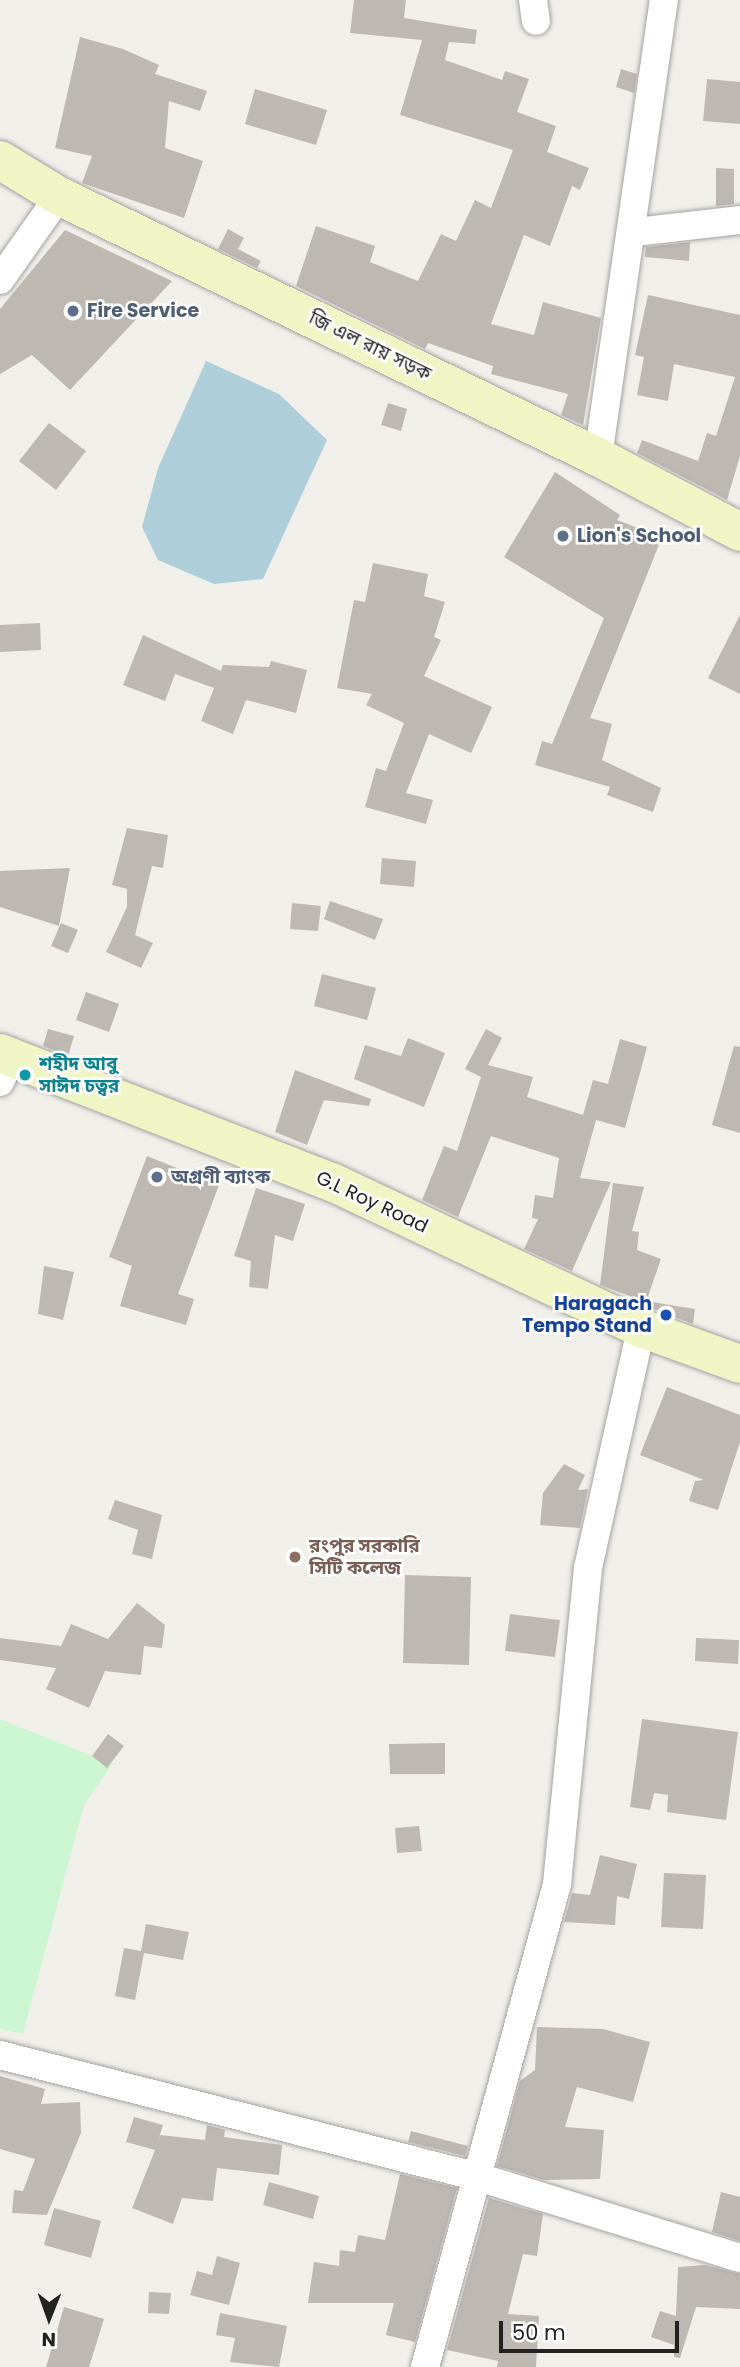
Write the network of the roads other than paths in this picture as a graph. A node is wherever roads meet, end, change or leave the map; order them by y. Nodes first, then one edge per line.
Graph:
1 (664, 0) edge
2 (0, 160) edge
3 (59, 196) junction
4 (740, 220) edge
5 (635, 232) junction
6 (0, 281) edge
7 (598, 457) junction
8 (740, 532) edge
9 (4, 1063) edge
10 (641, 1328) junction
11 (740, 1364) edge
12 (0, 2055) edge
13 (475, 2176) junction
14 (740, 2258) edge
15 (425, 2367) edge

1 - 5 street
2 - 3 main road, জি এল রায় সড়ক
3 - 6 street
3 - 7 main road, জি এল রায় সড়ক
4 - 5 street
5 - 7 street
7 - 8 main road, জি এল রায় সড়ক
9 - 10 main road, G.L Roy Road
10 - 11 main road, G.L Roy Road
10 - 13 street
12 - 13 street
13 - 14 street
13 - 15 street

